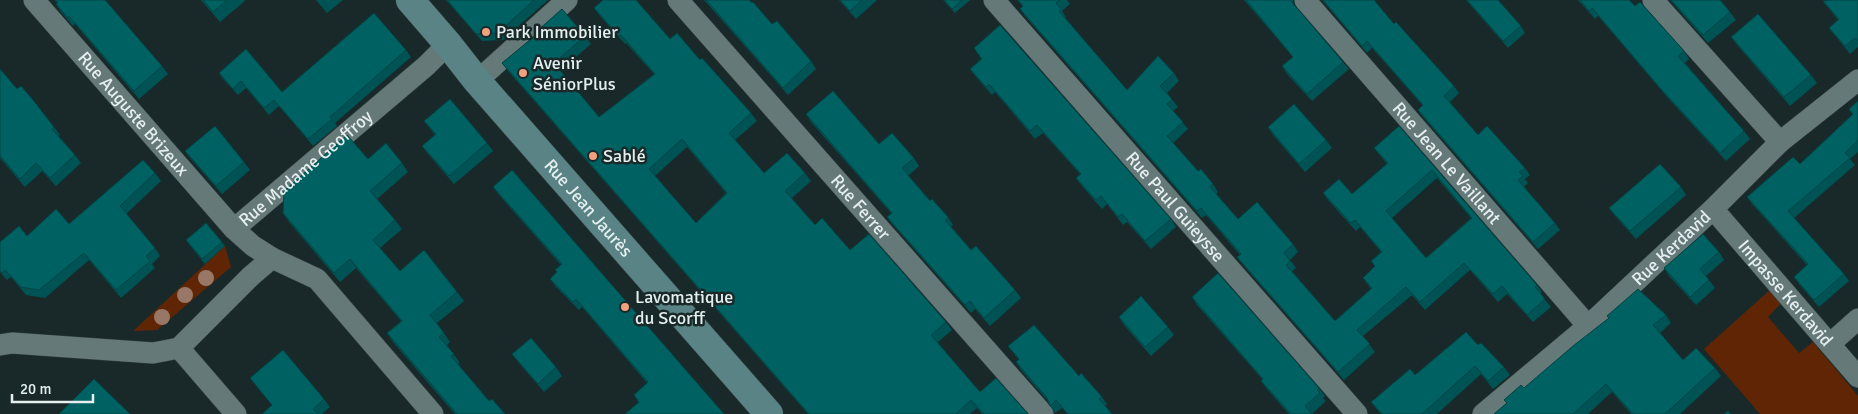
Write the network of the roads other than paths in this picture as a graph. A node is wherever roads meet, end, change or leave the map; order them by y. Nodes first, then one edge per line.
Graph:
1 (34, 0) edge
2 (410, 0) edge
3 (567, 0) edge
4 (678, 0) edge
5 (994, 0) edge
6 (1305, 0) edge
7 (1654, 0) edge
8 (448, 44) junction
9 (1858, 80) edge
10 (476, 81) junction
11 (1780, 142) junction
12 (1713, 209) junction
13 (234, 229) junction
14 (272, 258) junction
15 (1858, 319) edge
16 (1588, 326) junction
17 (1831, 344) junction
18 (0, 345) edge
19 (179, 348) junction
20 (1858, 377) edge
21 (236, 414) edge
22 (433, 414) edge
23 (769, 414) edge
24 (1042, 414) edge
25 (1356, 414) edge
26 (1483, 414) edge

1 - 13 street, Rue Auguste Brizeux
2 - 8 main road, Rue Jean Jaurès
3 - 10 street
4 - 24 street, Rue Ferrer
5 - 25 street, Rue Paul Guieysse
6 - 16 street, Rue Jean Le Vaillant
7 - 11 street
8 - 10 main road, Rue Jean Jaurès
8 - 13 street, Rue Madame Geoffroy
9 - 11 street, Rue Kerdavid
10 - 23 main road, Rue Jean Jaurès
11 - 12 street, Rue Kerdavid
12 - 16 street, Rue Kerdavid
12 - 17 street, Impasse Kerdavid
13 - 14 street, Rue Madame Geoffroy
14 - 19 street
14 - 22 street, Rue Madame Geoffroy
15 - 17 street
16 - 26 street, Rue Kerdavid
17 - 20 street, Impasse Kerdavid
18 - 19 street
19 - 21 street

